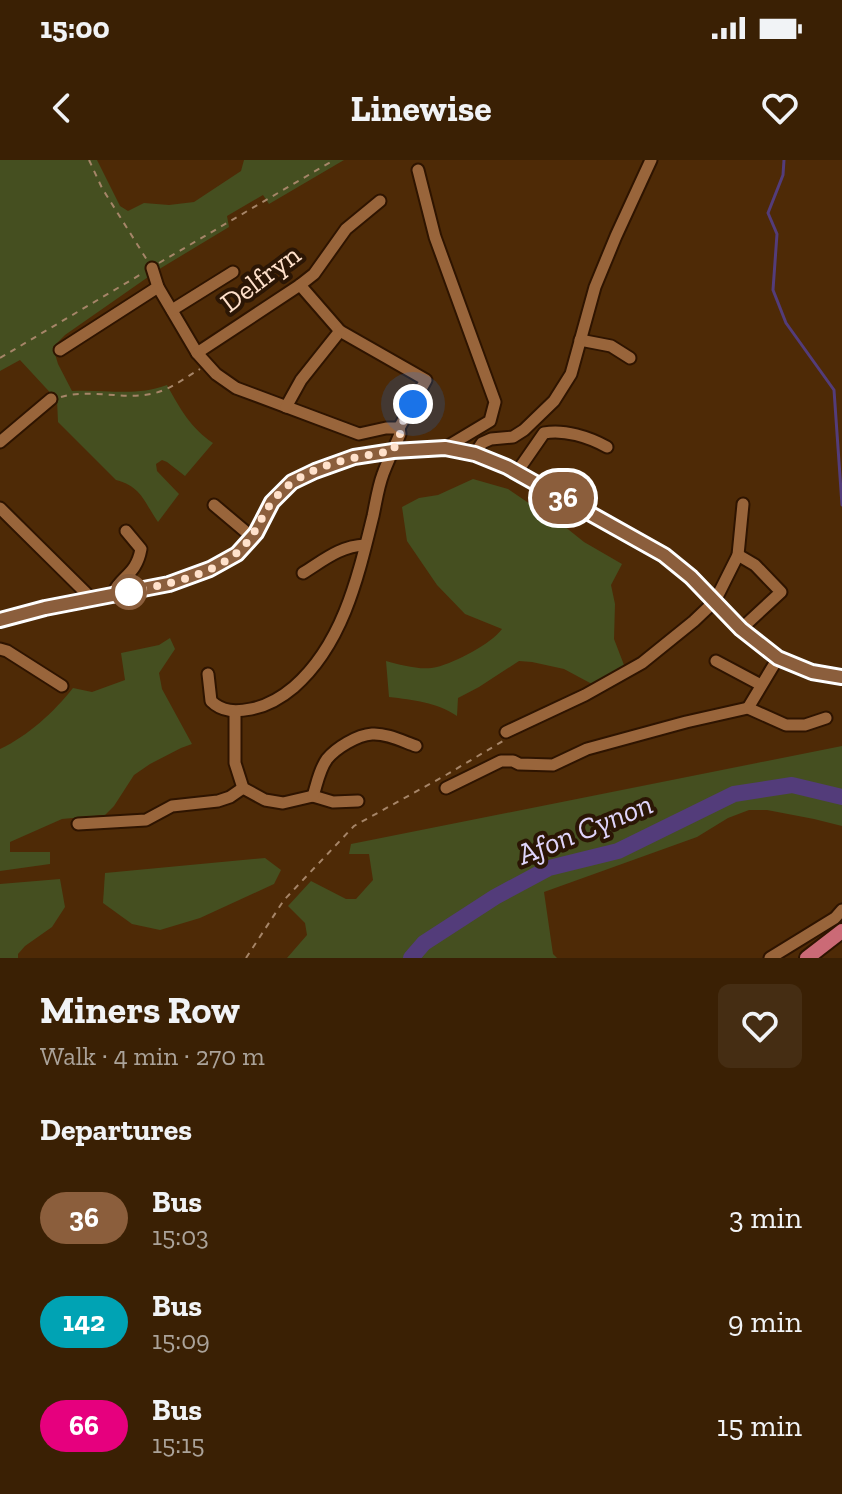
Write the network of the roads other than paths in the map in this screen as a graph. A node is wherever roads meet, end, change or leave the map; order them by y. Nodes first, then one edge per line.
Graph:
1 (651, 160) edge
2 (418, 170) dead end
3 (380, 201) dead end
4 (152, 268) road end
5 (233, 272) dead end
6 (300, 285) junction
7 (158, 287) junction
8 (172, 310) junction
9 (340, 331) junction
10 (580, 340) junction
11 (60, 350) dead end
12 (197, 353) junction
13 (630, 358) dead end
14 (51, 399) road end
15 (286, 407) junction
16 (399, 428) junction
17 (0, 442) edge
18 (607, 447) dead end
19 (445, 448) junction
20 (393, 451) junction
21 (475, 454) junction
22 (517, 472) junction
23 (743, 504) dead end
24 (214, 505) dead end
25 (0, 508) edge
26 (126, 531) dead end
27 (252, 537) junction
28 (365, 545) junction
29 (738, 555) junction
30 (303, 573) dead end
31 (112, 595) junction
32 (91, 598) junction
33 (715, 601) junction
34 (0, 620) edge
35 (741, 629) junction
36 (0, 649) edge
37 (778, 658) junction
38 (716, 661) dead end
39 (208, 674) dead end
40 (842, 677) edge
41 (761, 685) junction
42 (62, 686) dead end
43 (748, 708) junction
44 (235, 712) junction
45 (826, 718) dead end
46 (506, 732) road end
47 (416, 746) dead end
48 (243, 788) junction
49 (446, 788) dead end
50 (313, 796) junction
51 (358, 801) dead end
52 (78, 824) dead end
53 (842, 910) edge
54 (842, 931) edge
55 (770, 958) edge
56 (807, 958) edge

1 - 10 street
2 - 19 street
3 - 6 street, Delfryn
4 - 7 street
5 - 8 street
6 - 9 street
6 - 12 street, Delfryn
7 - 8 street
7 - 11 street
8 - 12 street
9 - 15 street
9 - 16 street
10 - 13 street
10 - 21 street
12 - 15 street
14 - 17 street
15 - 16 street
16 - 20 street
18 - 22 street
19 - 20 main road
19 - 21 main road
20 - 27 main road
20 - 28 street
21 - 22 main road
22 - 33 main road
23 - 29 street
24 - 27 street
25 - 32 street
26 - 31 street
27 - 31 main road
28 - 30 street
28 - 44 street
29 - 33 street
29 - 35 street
31 - 32 main road
32 - 34 main road
33 - 35 main road
33 - 46 street
35 - 37 main road
36 - 42 street
37 - 40 main road
37 - 41 street
38 - 41 street
39 - 44 street
41 - 43 street
43 - 45 street
43 - 49 street
44 - 48 street
47 - 50 street
48 - 50 street
48 - 52 street
50 - 51 street
53 - 55 street
54 - 56 main road

